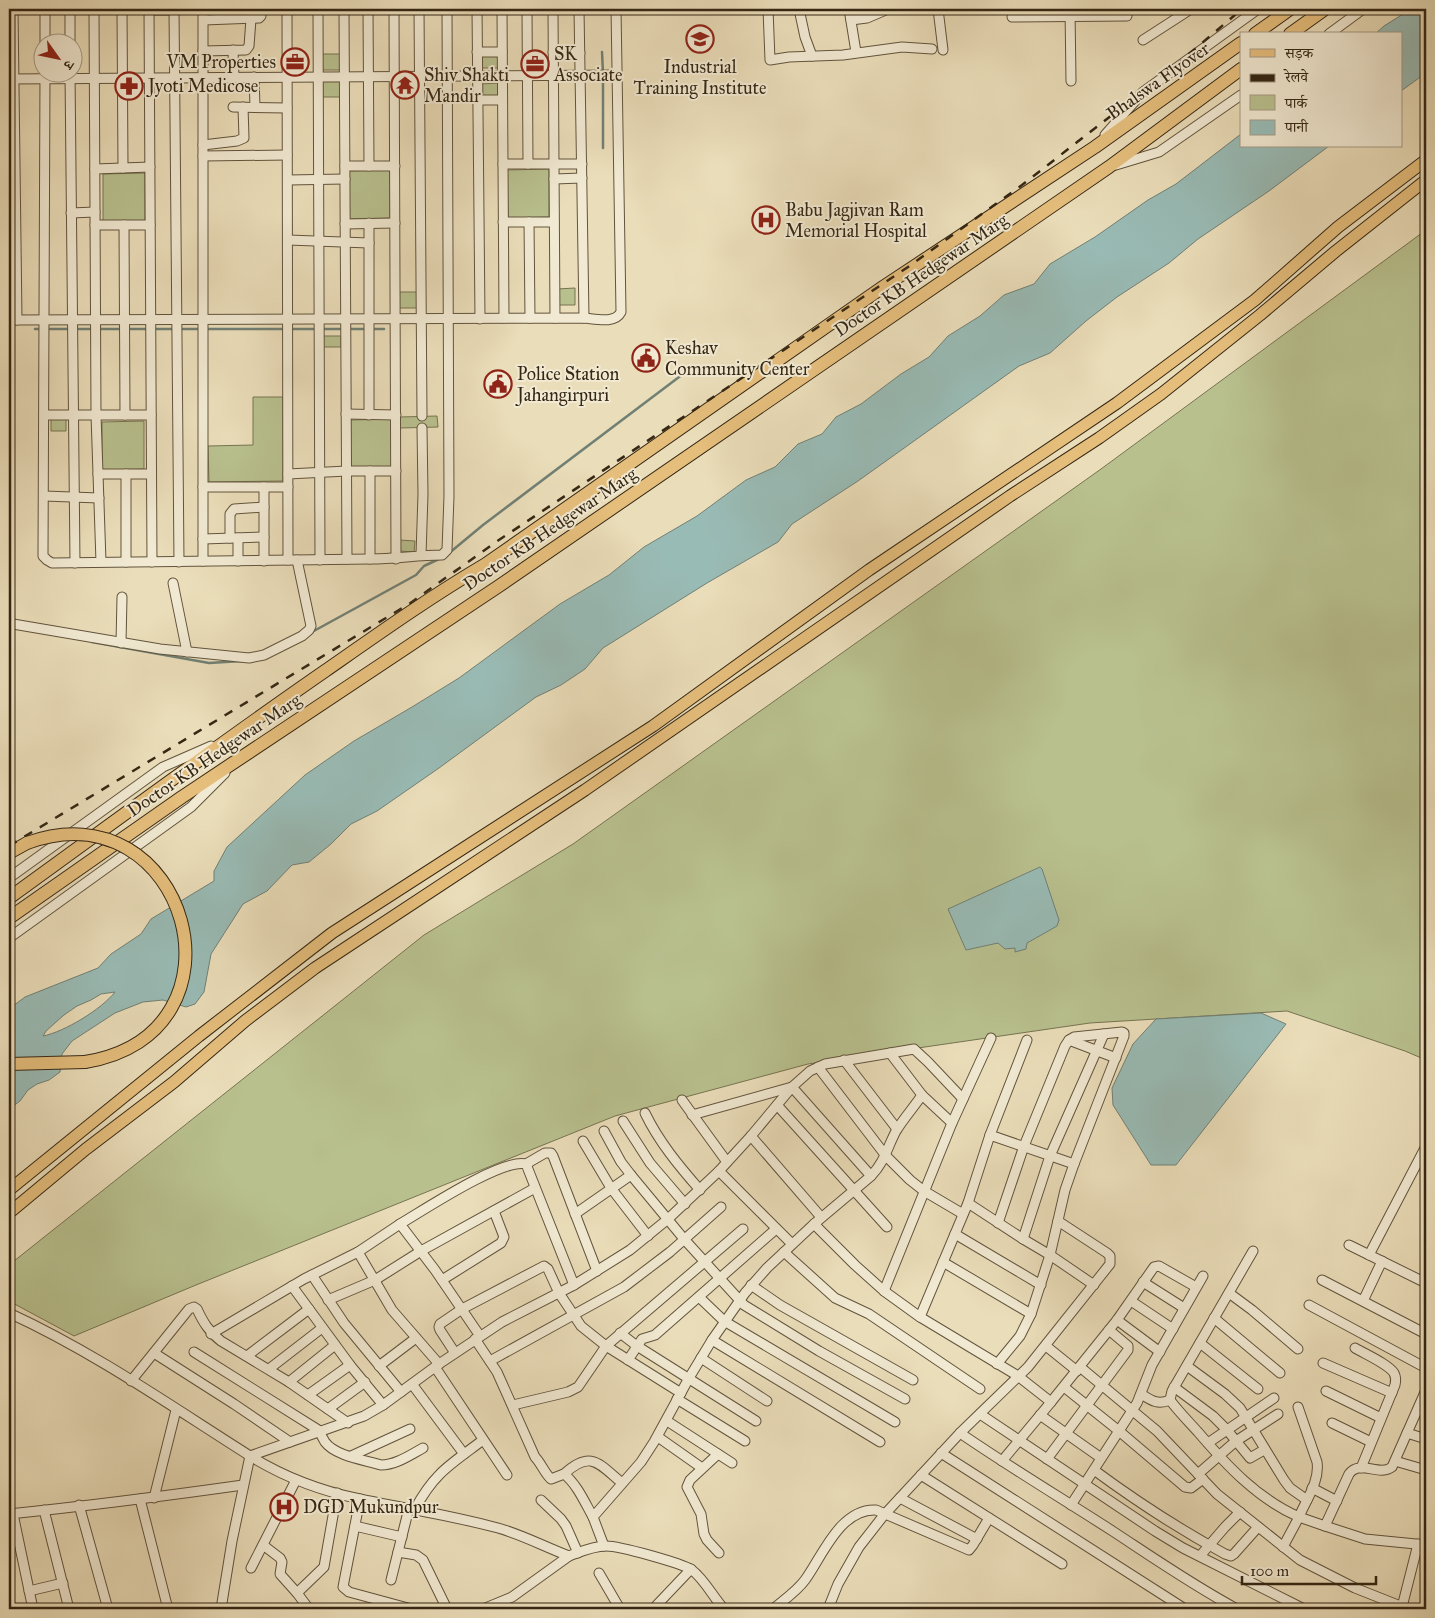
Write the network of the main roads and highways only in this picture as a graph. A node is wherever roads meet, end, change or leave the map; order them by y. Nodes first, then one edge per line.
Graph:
1 (1290, 9) edge
2 (1325, 9) edge
3 (1258, 32) edge
4 (1293, 32) edge
5 (1240, 44) edge
6 (1240, 71) edge
7 (1095, 147) joint
8 (1426, 160) edge
9 (1426, 180) edge
10 (1353, 216) junction
11 (1363, 229) junction
12 (9, 853) edge
13 (9, 898) edge
14 (9, 918) edge
15 (9, 1064) edge
16 (9, 1190) edge
17 (9, 1213) edge

1 - 3 highway
2 - 4 highway
5 - 7 highway, Bhalswa Flyover
6 - 14 highway, Doctor KB Hedgewar Marg
7 - 13 highway, Doctor KB Hedgewar Marg
8 - 10 main road
9 - 11 main road
10 - 11 main road
10 - 16 main road
11 - 17 main road
12 - 15 highway, bridge

